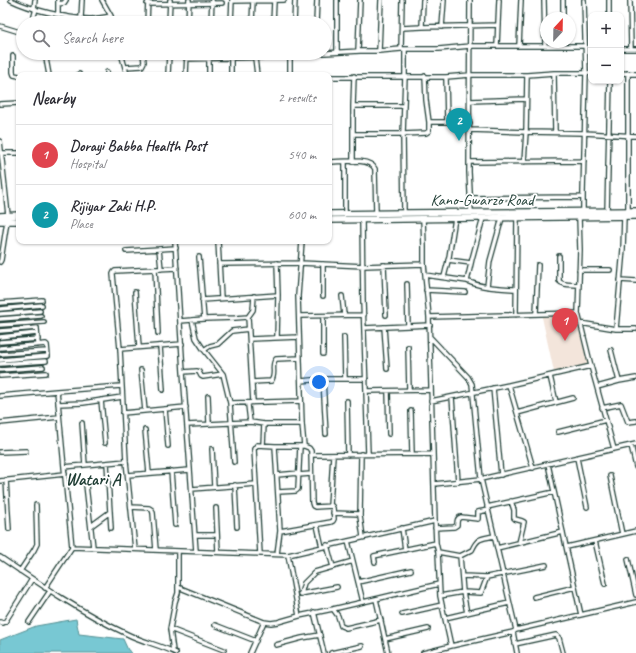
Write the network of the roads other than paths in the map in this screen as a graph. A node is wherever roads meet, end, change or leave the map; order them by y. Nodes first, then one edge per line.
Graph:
1 (11, 0) edge
2 (35, 0) edge
3 (66, 0) edge
4 (82, 0) edge
5 (102, 0) edge
6 (232, 0) edge
7 (253, 0) edge
8 (275, 0) edge
9 (284, 0) edge
10 (295, 0) edge
11 (317, 0) edge
12 (337, 0) edge
13 (360, 0) edge
14 (381, 0) edge
15 (402, 0) edge
16 (423, 0) edge
17 (444, 0) edge
18 (470, 0) edge
19 (499, 0) edge
20 (521, 0) edge
21 (544, 0) edge
22 (563, 0) edge
23 (584, 0) edge
24 (609, 0) edge
25 (630, 0) edge
26 (189, 1) edge
27 (212, 1) edge
28 (58, 2) edge
29 (148, 2) edge
30 (170, 2) edge
31 (222, 3) dead end
32 (35, 9) junction
33 (544, 12) edge
34 (563, 12) edge
35 (608, 12) edge
36 (58, 14) junction
37 (34, 16) edge
38 (70, 16) edge
39 (81, 16) edge
40 (111, 16) edge
41 (147, 16) edge
42 (169, 16) edge
43 (188, 16) edge
44 (211, 16) edge
45 (232, 16) edge
46 (252, 16) edge
47 (274, 16) edge
48 (294, 16) edge
49 (316, 16) edge
50 (498, 25) junction
51 (0, 26) edge
52 (470, 26) junction
53 (422, 27) junction
54 (442, 27) junction
55 (402, 28) junction
56 (16, 31) edge
57 (576, 45) edge
58 (470, 46) junction
59 (497, 46) junction
60 (519, 46) junction
61 (540, 46) edge
62 (585, 46) junction
63 (403, 49) junction
64 (624, 49) edge
65 (631, 49) junction
66 (636, 49) edge
67 (358, 51) junction
68 (380, 51) junction
69 (332, 52) edge
70 (336, 52) junction
71 (13, 56) dead end
72 (47, 60) edge
73 (123, 60) edge
74 (144, 60) edge
75 (169, 60) edge
76 (186, 60) edge
77 (209, 60) edge
78 (231, 60) edge
79 (254, 60) edge
80 (291, 60) edge
81 (125, 67) junction
82 (49, 72) edge
83 (126, 72) edge
84 (168, 72) edge
85 (186, 72) edge
86 (209, 72) edge
87 (230, 72) edge
88 (256, 72) edge
89 (290, 72) edge
90 (554, 73) junction
91 (586, 73) junction
92 (624, 73) edge
93 (628, 73) junction
94 (636, 74) edge
95 (16, 75) edge
96 (470, 75) junction
97 (526, 75) junction
98 (354, 76) junction
99 (405, 76) junction
100 (425, 76) junction
101 (332, 77) edge
102 (446, 77) junction
103 (610, 84) edge
104 (526, 99) junction
105 (470, 102) junction
106 (16, 103) edge
107 (0, 104) edge
108 (353, 106) junction
109 (404, 106) junction
110 (429, 122) junction
111 (447, 122) junction
112 (470, 124) junction
113 (470, 130) junction
114 (526, 132) junction
115 (555, 132) junction
116 (584, 133) junction
117 (354, 134) junction
118 (403, 134) junction
119 (608, 135) junction
120 (628, 136) junction
121 (636, 136) edge
122 (0, 141) edge
123 (16, 152) edge
124 (1, 153) edge
125 (584, 161) junction
126 (332, 162) edge
127 (345, 162) junction
128 (353, 162) junction
129 (469, 162) junction
130 (524, 162) junction
131 (583, 197) junction
132 (470, 198) junction
133 (628, 211) junction
134 (636, 211) edge
135 (404, 212) junction
136 (471, 212) junction
137 (607, 212) junction
138 (376, 213) junction
139 (332, 214) edge
140 (345, 214) junction
141 (550, 215) junction
142 (581, 215) junction
143 (0, 216) edge
144 (16, 216) edge
145 (624, 216) junction
146 (636, 216) edge
147 (7, 218) junction
148 (423, 218) junction
149 (455, 218) junction
150 (483, 218) junction
151 (502, 218) junction
152 (517, 218) junction
153 (362, 219) junction
154 (16, 220) edge
155 (332, 220) edge
156 (0, 221) edge
157 (175, 244) edge
158 (218, 244) edge
159 (302, 244) edge
160 (176, 248) junction
161 (159, 249) junction
162 (126, 251) dead end
163 (199, 256) dead end
164 (559, 256) dead end
165 (448, 260) junction
166 (0, 262) edge
167 (277, 263) junction
168 (300, 263) junction
169 (471, 263) junction
170 (219, 264) junction
171 (324, 264) junction
172 (424, 264) junction
173 (384, 265) junction
174 (538, 265) dead end
175 (364, 266) junction
176 (177, 268) junction
177 (155, 269) junction
178 (161, 269) junction
179 (579, 270) junction
180 (610, 270) dead end
181 (425, 275) junction
182 (444, 277) junction
183 (620, 280) junction
184 (467, 281) junction
185 (636, 281) edge
186 (407, 284) dead end
187 (579, 285) junction
188 (487, 286) junction
189 (516, 289) junction
190 (426, 290) junction
191 (134, 292) dead end
192 (465, 292) dead end
193 (278, 295) junction
194 (254, 296) junction
195 (323, 296) dead end
196 (342, 296) dead end
197 (222, 298) junction
198 (42, 300) dead end
199 (202, 300) junction
200 (0, 303) edge
201 (42, 305) dead end
202 (0, 308) edge
203 (40, 311) dead end
204 (578, 313) junction
205 (0, 314) edge
206 (536, 314) junction
207 (344, 315) junction
208 (364, 315) junction
209 (386, 315) dead end
210 (516, 315) junction
211 (16, 316) junction
212 (41, 316) dead end
213 (299, 316) junction
214 (322, 316) junction
215 (248, 317) junction
216 (430, 317) junction
217 (0, 319) edge
218 (204, 319) junction
219 (192, 320) junction
220 (180, 321) junction
221 (44, 322) dead end
222 (580, 323) junction
223 (17, 324) junction
224 (0, 325) edge
225 (408, 326) junction
226 (430, 326) junction
227 (384, 327) junction
228 (364, 328) junction
229 (616, 328) junction
230 (18, 329) junction
231 (249, 329) junction
232 (636, 329) edge
233 (0, 331) edge
234 (37, 333) junction
235 (158, 333) dead end
236 (19, 335) junction
237 (0, 337) edge
238 (299, 337) junction
239 (344, 337) dead end
240 (277, 338) junction
241 (430, 338) junction
242 (38, 339) junction
243 (250, 339) junction
244 (19, 341) junction
245 (0, 342) edge
246 (182, 344) junction
247 (38, 345) junction
248 (160, 346) junction
249 (139, 347) junction
250 (408, 347) dead end
251 (0, 348) edge
252 (120, 349) junction
253 (204, 350) junction
254 (611, 350) dead end
255 (47, 351) junction
256 (0, 354) edge
257 (323, 354) dead end
258 (300, 358) junction
259 (0, 360) edge
260 (22, 360) junction
261 (46, 361) dead end
262 (0, 364) edge
263 (43, 366) dead end
264 (591, 366) junction
265 (22, 368) junction
266 (388, 369) dead end
267 (0, 370) edge
268 (141, 370) dead end
269 (183, 372) junction
270 (46, 373) dead end
271 (23, 374) junction
272 (223, 374) junction
273 (0, 376) edge
274 (550, 376) junction
275 (366, 378) junction
276 (636, 378) edge
277 (323, 379) junction
278 (345, 379) junction
279 (301, 381) junction
280 (619, 381) junction
281 (252, 382) junction
282 (508, 385) junction
283 (122, 386) junction
284 (597, 387) junction
285 (493, 388) junction
286 (163, 390) dead end
287 (409, 390) junction
288 (431, 390) junction
289 (57, 391) junction
290 (366, 391) junction
291 (388, 391) junction
292 (473, 392) junction
293 (0, 396) edge
294 (208, 396) dead end
295 (452, 396) junction
296 (122, 397) junction
297 (573, 398) dead end
298 (101, 400) junction
299 (301, 401) junction
300 (347, 401) dead end
301 (431, 401) junction
302 (253, 402) junction
303 (556, 402) junction
304 (230, 403) junction
305 (58, 404) junction
306 (186, 407) junction
307 (602, 408) junction
308 (165, 409) junction
309 (145, 411) junction
310 (411, 411) dead end
311 (123, 413) junction
312 (517, 413) junction
313 (59, 417) junction
314 (606, 420) junction
315 (636, 421) edge
316 (250, 422) junction
317 (0, 423) edge
318 (82, 423) dead end
319 (231, 423) junction
320 (209, 424) junction
321 (264, 424) junction
322 (302, 424) junction
323 (187, 426) junction
324 (145, 430) dead end
325 (558, 432) dead end
326 (326, 434) dead end
327 (389, 434) dead end
328 (105, 443) dead end
329 (636, 444) edge
330 (263, 445) junction
331 (631, 445) junction
332 (168, 446) dead end
333 (275, 446) junction
334 (302, 446) junction
335 (212, 449) dead end
336 (614, 449) junction
337 (26, 450) dead end
338 (0, 452) edge
339 (361, 454) junction
340 (368, 454) junction
341 (412, 454) junction
342 (433, 454) junction
343 (311, 455) junction
344 (333, 455) junction
345 (348, 455) junction
346 (577, 458) junction
347 (126, 461) junction
348 (234, 462) dead end
349 (107, 463) junction
350 (548, 464) junction
351 (85, 465) junction
352 (64, 467) junction
353 (636, 467) edge
354 (533, 468) junction
355 (190, 470) junction
356 (171, 472) junction
357 (149, 473) junction
358 (65, 474) junction
359 (277, 474) junction
360 (298, 474) junction
361 (311, 474) junction
362 (128, 475) junction
363 (501, 475) junction
364 (610, 476) dead end
365 (481, 479) junction
366 (6, 480) junction
367 (0, 481) edge
368 (458, 482) junction
369 (256, 484) junction
370 (434, 484) junction
371 (86, 485) dead end
372 (235, 485) junction
373 (214, 487) junction
374 (192, 489) junction
375 (278, 492) junction
376 (554, 492) junction
377 (511, 501) junction
378 (36, 505) dead end
379 (330, 506) junction
380 (131, 507) junction
381 (587, 507) dead end
382 (216, 508) dead end
383 (487, 508) junction
384 (110, 512) junction
385 (333, 513) junction
386 (360, 514) junction
387 (435, 521) junction
388 (317, 524) junction
389 (175, 525) dead end
390 (90, 526) junction
391 (111, 528) dead end
392 (237, 528) dead end
393 (402, 528) junction
394 (435, 528) junction
395 (9, 529) dead end
396 (280, 531) junction
397 (636, 531) edge
398 (563, 532) junction
399 (622, 534) junction
400 (195, 535) junction
401 (217, 535) junction
402 (494, 536) junction
403 (363, 537) junction
404 (348, 541) junction
405 (595, 541) junction
406 (436, 543) junction
407 (519, 543) junction
408 (328, 545) junction
409 (72, 547) junction
410 (93, 547) junction
411 (322, 547) junction
412 (566, 547) junction
413 (497, 548) junction
414 (135, 549) junction
415 (156, 550) junction
416 (406, 550) junction
417 (178, 551) junction
418 (196, 551) junction
419 (218, 552) junction
420 (438, 552) junction
421 (260, 554) junction
422 (277, 554) junction
423 (288, 555) junction
424 (460, 556) junction
425 (0, 557) edge
426 (628, 559) dead end
427 (353, 561) junction
428 (375, 562) dead end
429 (546, 565) dead end
430 (333, 567) junction
431 (411, 570) dead end
432 (20, 571) junction
433 (502, 574) junction
434 (462, 576) junction
435 (486, 577) junction
436 (32, 579) junction
437 (358, 582) junction
438 (439, 584) junction
439 (605, 584) dead end
440 (178, 587) junction
441 (337, 587) dead end
442 (575, 587) junction
443 (45, 588) junction
444 (50, 591) junction
445 (463, 592) junction
446 (301, 594) junction
447 (636, 595) edge
448 (296, 596) junction
449 (440, 596) junction
450 (534, 597) dead end
451 (376, 599) junction
452 (363, 602) junction
453 (636, 602) edge
454 (509, 603) junction
455 (442, 605) junction
456 (333, 610) junction
457 (314, 612) junction
458 (467, 613) junction
459 (402, 614) dead end
460 (581, 615) junction
461 (299, 616) junction
462 (445, 618) junction
463 (381, 620) junction
464 (0, 622) edge
465 (29, 622) dead end
466 (264, 622) junction
467 (214, 625) dead end
468 (170, 629) junction
469 (428, 629) dead end
470 (514, 631) junction
471 (320, 635) junction
472 (385, 639) junction
473 (256, 641) junction
474 (276, 644) dead end
475 (515, 644) junction
476 (362, 646) dead end
477 (450, 646) junction
478 (224, 650) dead end
479 (174, 652) edge
480 (250, 653) edge
481 (324, 653) edge
482 (331, 653) edge
483 (388, 653) edge
484 (423, 653) edge
485 (517, 653) edge
486 (564, 653) edge

1 - 32 street
2 - 32 street
3 - 28 street
4 - 39 street
5 - 40 street
6 - 7 street
6 - 45 street
7 - 8 street
7 - 46 street
8 - 9 street
8 - 47 street
10 - 48 street
11 - 49 street
12 - 70 street
13 - 67 street
14 - 68 street
15 - 55 street
16 - 53 street
17 - 54 street
18 - 52 street
19 - 50 street
20 - 60 street
21 - 33 street
22 - 34 street
23 - 62 street
24 - 35 street
25 - 65 street
26 - 27 street
26 - 30 street
26 - 43 street
27 - 31 street
27 - 44 street
28 - 36 street
29 - 30 street
29 - 41 street
30 - 42 street
32 - 36 street
32 - 37 street
36 - 38 street
50 - 52 street
50 - 59 street
51 - 56 street
52 - 54 street
52 - 58 street
53 - 54 street
53 - 55 street
55 - 63 street
57 - 62 street
58 - 59 street
58 - 63 street
58 - 96 street
59 - 60 street
60 - 61 street
62 - 91 street
63 - 68 street
63 - 99 street
64 - 65 street
65 - 66 street
67 - 68 street
67 - 70 street
69 - 70 street
71 - 95 street
72 - 82 street
73 - 81 street
74 - 81 street
75 - 84 street
76 - 85 street
77 - 86 street
78 - 87 street
79 - 88 street
80 - 89 street
81 - 83 street
90 - 91 street
90 - 97 street
90 - 115 street
91 - 116 street
92 - 93 street
93 - 94 street
93 - 120 street
96 - 97 street
96 - 102 street
96 - 105 street
97 - 104 street
98 - 99 street
98 - 101 street
98 - 108 street
99 - 100 street
99 - 109 street
100 - 102 street
100 - 110 street
102 - 111 street
103 - 119 street
104 - 105 street
104 - 114 street
105 - 112 street
106 - 107 street
108 - 109 street
108 - 117 street
109 - 118 street
110 - 111 street
110 - 118 street
111 - 112 street
112 - 113 street
113 - 114 street
113 - 129 street
114 - 115 street
114 - 130 street
115 - 116 street
116 - 119 street
116 - 125 street
117 - 118 street
117 - 128 street
118 - 135 street
119 - 120 street
119 - 137 street
120 - 121 street
120 - 133 street
122 - 124 street
123 - 124 street
124 - 147 street
125 - 130 street
125 - 131 street
126 - 127 street
127 - 128 street
127 - 140 street
128 - 138 street
129 - 130 street
129 - 132 street
131 - 132 street
131 - 142 street
132 - 136 street
133 - 134 main road, Kano-Gwarzo Road
133 - 137 main road, Kano-Gwarzo Road
135 - 136 main road, Kano-Gwarzo Road
135 - 138 main road, Kano-Gwarzo Road
136 - 141 main road, Kano-Gwarzo Road
137 - 142 main road, Kano-Gwarzo Road
138 - 140 main road, Kano-Gwarzo Road
139 - 140 main road, Kano-Gwarzo Road
141 - 142 main road, Kano-Gwarzo Road
141 - 152 main road
142 - 145 main road
142 - 179 street
143 - 147 main road
144 - 147 main road
145 - 146 main road
145 - 183 street
147 - 154 main road
147 - 156 main road
147 - 166 street
148 - 149 main road
148 - 153 main road
148 - 172 street
149 - 150 main road
149 - 165 street
150 - 151 main road
150 - 169 street
151 - 152 main road
151 - 188 street
152 - 189 street
153 - 155 main road
153 - 175 street
157 - 160 street
158 - 170 street
159 - 168 street
160 - 161 street
160 - 176 street
161 - 162 street
161 - 178 street
163 - 199 street
164 - 187 street
165 - 169 street
165 - 182 street
167 - 168 street
167 - 170 street
167 - 193 street
168 - 171 street
168 - 213 street
169 - 184 street
170 - 197 street
171 - 175 street
171 - 195 street
172 - 173 street
172 - 181 street
173 - 175 street
173 - 209 street
174 - 206 street
175 - 208 street
176 - 178 street
176 - 220 street
177 - 178 street
177 - 235 street
177 - 252 street
179 - 180 street
179 - 187 street
181 - 182 street
181 - 190 street
182 - 184 street
183 - 185 street
183 - 229 street
184 - 188 street
186 - 225 street
187 - 204 street
188 - 189 street
189 - 210 street
190 - 192 street
190 - 216 street
191 - 249 street
193 - 194 street
193 - 240 street
194 - 197 street
194 - 215 street
196 - 207 street
197 - 199 street
198 - 200 street
199 - 218 street
201 - 202 street
203 - 211 street
204 - 206 street
204 - 222 street
205 - 211 street
206 - 210 street
207 - 208 street
207 - 214 street
208 - 228 street
210 - 216 street
211 - 212 street
211 - 217 street
211 - 223 street
213 - 214 street
213 - 238 street
214 - 257 street
215 - 218 street
215 - 231 street
216 - 226 street
218 - 219 street
219 - 220 street
219 - 253 street
220 - 246 street
221 - 223 street
222 - 229 street
222 - 264 street
223 - 224 street
223 - 230 street
225 - 226 street
225 - 227 street
226 - 241 street
227 - 228 street
227 - 266 street
228 - 275 street
229 - 232 street
230 - 233 street
230 - 234 street
230 - 236 street
231 - 243 street
231 - 253 street
234 - 236 street
234 - 242 street
236 - 237 street
236 - 244 street
238 - 240 street
238 - 258 street
239 - 278 street
240 - 243 street
241 - 288 street
241 - 292 street
242 - 244 street
242 - 247 street
243 - 281 street
244 - 245 street
246 - 248 street
246 - 269 street
247 - 251 street
247 - 255 street
248 - 249 street
248 - 286 street
249 - 252 street
250 - 287 street
252 - 283 street
253 - 272 street
254 - 280 street
255 - 256 street
255 - 260 street
258 - 279 street
258 - 281 street
259 - 260 street
260 - 261 street
260 - 262 street
260 - 265 street
263 - 265 street
264 - 274 street
264 - 284 street
265 - 267 street
265 - 271 street
268 - 309 street
269 - 272 street
269 - 306 street
270 - 271 street
271 - 273 street
272 - 304 street
274 - 282 street
274 - 303 street
275 - 278 street
275 - 290 street
276 - 280 street
277 - 278 street
277 - 279 street
277 - 326 street
279 - 299 street
280 - 284 street
281 - 302 street
282 - 285 street
282 - 312 street
283 - 289 street
283 - 296 street
284 - 307 street
285 - 292 street
285 - 363 street
287 - 288 street
287 - 291 street
288 - 301 street
289 - 293 street
289 - 305 street
290 - 291 street
290 - 340 street
291 - 327 street
292 - 295 street
292 - 365 street
294 - 320 street
295 - 301 street
295 - 368 street
296 - 298 street
296 - 311 street
297 - 303 street
298 - 305 street
298 - 328 street
299 - 302 street
299 - 322 street
300 - 345 street
301 - 342 street
302 - 304 street
302 - 316 street
303 - 312 street
304 - 319 street
305 - 313 street
306 - 308 street
306 - 323 street
307 - 314 street
307 - 315 street
308 - 309 street
308 - 332 street
309 - 311 street
310 - 341 street
311 - 347 street
312 - 354 street
313 - 317 street
313 - 352 street
314 - 325 street
314 - 336 street
316 - 319 street
316 - 321 street
318 - 351 street
319 - 320 street
319 - 348 street
320 - 323 street
321 - 322 street
321 - 330 street
322 - 334 street
323 - 355 street
324 - 357 street
329 - 331 street
330 - 333 street
330 - 369 street
331 - 336 street
331 - 353 street
333 - 334 street
333 - 359 street
334 - 343 street
334 - 360 street
335 - 373 street
336 - 346 street
337 - 338 street
339 - 340 street
339 - 345 street
339 - 386 street
340 - 341 street
341 - 342 street
342 - 370 street
343 - 344 street
343 - 361 street
344 - 345 street
344 - 379 street
346 - 350 street
346 - 381 street
347 - 349 street
347 - 362 street
349 - 351 street
349 - 384 street
350 - 354 street
350 - 376 street
351 - 352 street
352 - 358 street
354 - 363 street
355 - 356 street
355 - 374 street
356 - 357 street
356 - 389 street
357 - 362 street
358 - 366 street
358 - 409 street
359 - 360 street
359 - 375 street
360 - 361 street
360 - 375 street
361 - 379 street
362 - 380 street
363 - 365 street
364 - 399 street
365 - 368 street
365 - 383 street
366 - 367 street
366 - 395 street
368 - 370 street
369 - 372 street
369 - 421 street
370 - 387 street
371 - 390 street
372 - 373 street
372 - 392 street
373 - 374 street
374 - 400 street
375 - 396 street
376 - 377 street
376 - 398 street
377 - 383 street
377 - 407 street
378 - 432 street
379 - 385 street
380 - 414 street
380 - 415 street
382 - 401 street
383 - 394 street
383 - 402 street
384 - 390 street
384 - 391 street
385 - 386 street
385 - 388 street
386 - 403 street
387 - 393 street
387 - 394 street
388 - 396 street
388 - 411 street
390 - 410 street
393 - 403 street
393 - 416 street
394 - 406 street
396 - 422 street
397 - 399 street
398 - 407 street
398 - 412 street
399 - 405 street
400 - 401 street
400 - 418 street
401 - 419 street
402 - 413 street
402 - 424 street
403 - 404 street
404 - 408 street
404 - 427 street
405 - 412 street
405 - 439 street
406 - 416 street
406 - 420 street
407 - 413 street
408 - 411 street
408 - 430 street
409 - 410 street
409 - 443 street
410 - 414 street
411 - 423 street
412 - 442 street
413 - 433 street
414 - 415 street
415 - 417 street
416 - 428 street
417 - 418 street
417 - 440 street
418 - 419 street
419 - 421 street
420 - 424 street
420 - 438 street
421 - 422 street
422 - 423 street
423 - 448 street
424 - 434 street
425 - 432 street
426 - 447 street
427 - 430 street
427 - 437 street
429 - 433 street
430 - 446 street
431 - 437 street
432 - 436 street
433 - 435 street
433 - 454 street
434 - 435 street
434 - 445 street
435 - 445 street
436 - 443 street
436 - 464 street
437 - 452 street
438 - 449 street
438 - 451 street
440 - 466 street
440 - 468 street
441 - 446 street
442 - 450 street
442 - 460 street
443 - 444 street
444 - 465 street
444 - 479 street
445 - 449 street
445 - 458 street
446 - 448 street
448 - 461 street
449 - 455 street
451 - 452 street
451 - 463 street
452 - 456 street
453 - 460 street
454 - 458 street
454 - 470 street
455 - 459 street
455 - 462 street
456 - 457 street
456 - 463 street
457 - 461 street
457 - 471 street
458 - 462 street
460 - 470 street
461 - 466 street
462 - 477 street
463 - 472 street
466 - 473 street
467 - 473 street
468 - 478 street
468 - 479 street
469 - 472 street
470 - 475 street
470 - 477 street
471 - 474 street
471 - 481 street
472 - 483 street
473 - 480 street
475 - 485 street
475 - 486 street
476 - 482 street
477 - 484 street

